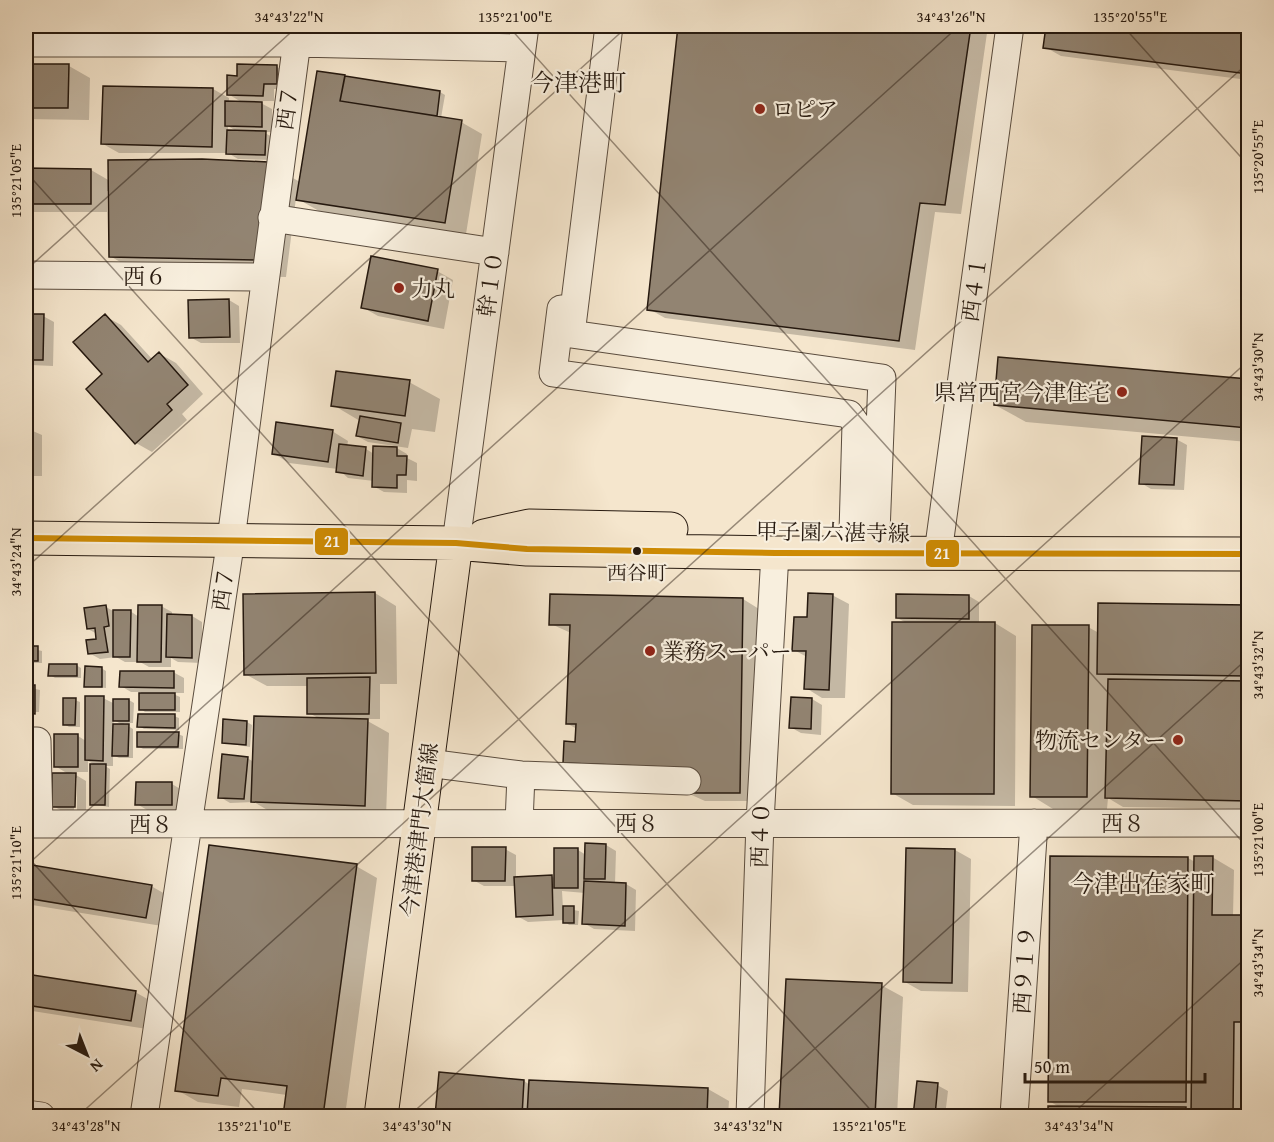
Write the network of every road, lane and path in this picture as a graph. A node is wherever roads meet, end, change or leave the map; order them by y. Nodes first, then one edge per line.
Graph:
1 (598, 26) edge
2 (609, 26) edge
3 (1010, 26) edge
4 (195, 34) edge
5 (298, 34) edge
6 (523, 37) edge
7 (26, 43) edge
8 (272, 218) junction
9 (495, 252) junction
10 (26, 276) edge
11 (264, 277) junction
12 (865, 533) junction
13 (1248, 535) edge
14 (26, 538) edge
15 (231, 539) junction
16 (456, 543) junction
17 (939, 544) junction
18 (775, 553) junction
19 (1248, 554) edge
20 (26, 741) edge
21 (428, 763) junction
22 (521, 775) junction
23 (687, 781) dead end
24 (760, 822) junction
25 (519, 823) junction
26 (1034, 823) junction
27 (1248, 823) edge
28 (32, 824) edge
29 (189, 824) junction
30 (421, 824) junction
31 (26, 1114) edge
32 (41, 1116) edge
33 (144, 1116) edge
34 (381, 1116) edge
35 (750, 1116) edge
36 (1014, 1116) edge

1 - 12 street
2 - 12 street
3 - 17 street, 西４１
4 - 5 street
4 - 7 street
5 - 6 street
5 - 8 street, 西７
6 - 9 street, 幹１０
8 - 9 street
8 - 11 street, 西７
9 - 16 street, 幹１０
10 - 11 street, 西６
11 - 15 street, 西７
12 - 16 main road, 甲子園六湛寺線
12 - 17 main road, 甲子園六湛寺線
13 - 17 main road, 甲子園六湛寺線
14 - 15 main road, 甲子園六湛寺線
15 - 16 main road, 甲子園六湛寺線
15 - 29 street, 西７
16 - 18 main road, 甲子園六湛寺線
16 - 21 main road, 今津港津門大箇線
17 - 18 main road, 甲子園六湛寺線
17 - 19 main road, 甲子園六湛寺線
18 - 24 street, 西４０
20 - 28 street
21 - 22 street
21 - 30 main road, 今津港津門大箇線
22 - 23 street
22 - 25 street
24 - 25 street, 西８
24 - 26 street, 西８
24 - 35 street, 西４０
25 - 30 street, 西８
26 - 27 street, 西８
26 - 36 street, 西９１９
28 - 29 street, 西８
29 - 30 street, 西８
29 - 33 street, 西７
30 - 34 main road, 今津港津門大箇線
31 - 32 street

